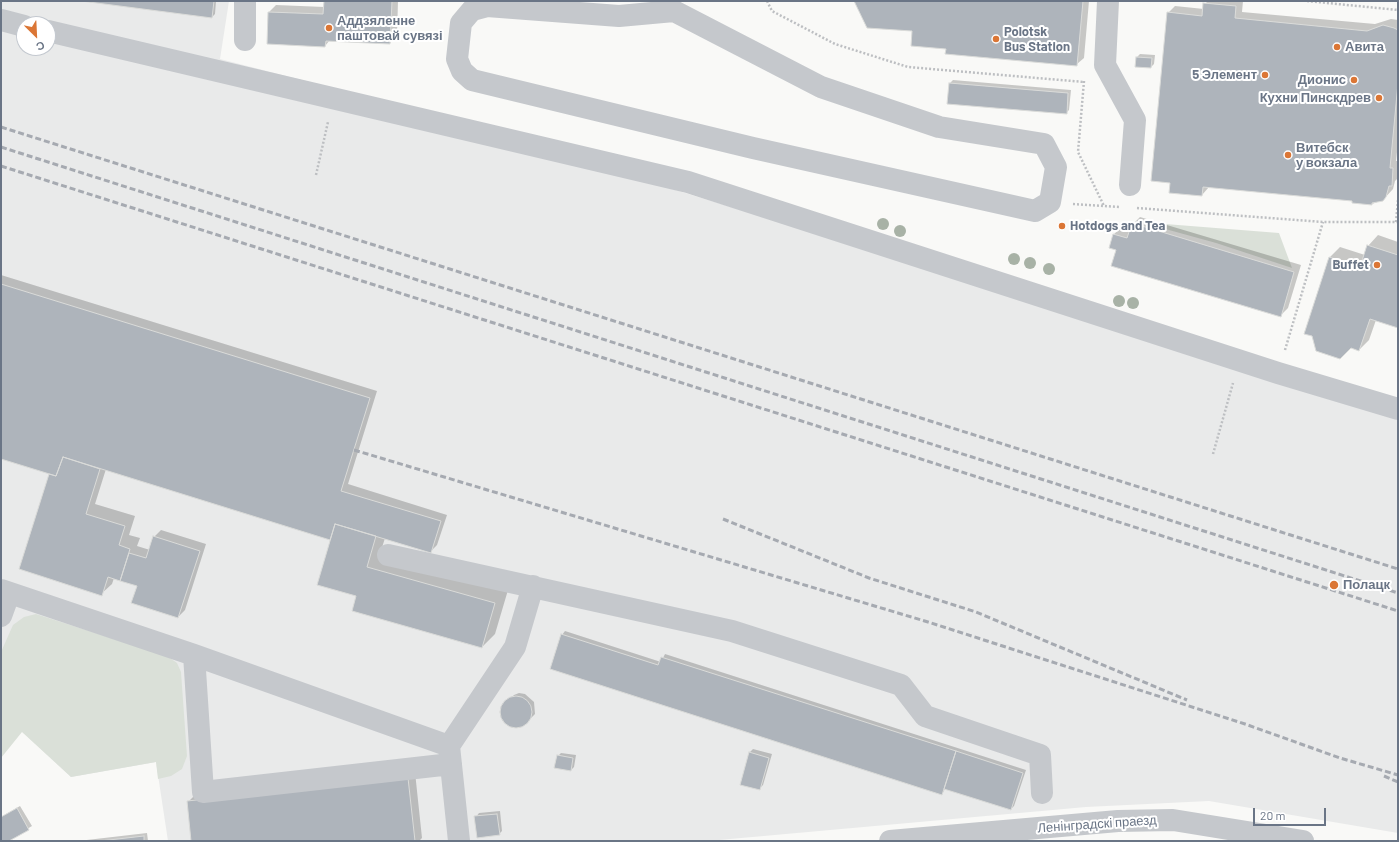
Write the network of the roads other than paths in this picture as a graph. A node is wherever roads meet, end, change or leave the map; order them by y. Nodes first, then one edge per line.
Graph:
1 (245, 1) edge
2 (1108, 1) edge
3 (675, 6) edge
4 (1, 20) edge
5 (16, 24) edge
6 (56, 33) edge
7 (245, 40) dead end
8 (1130, 184) dead end
9 (1398, 409) edge
10 (388, 555) dead end
11 (532, 586) junction
12 (5, 592) edge
13 (1, 616) edge
14 (194, 655) junction
15 (450, 755) junction
16 (1042, 793) dead end
17 (1052, 834) edge
18 (459, 841) edge
19 (890, 841) edge
20 (1303, 841) edge

1 - 7 street
2 - 8 street
3 - 3 street
4 - 5 street
6 - 9 street
10 - 11 street
11 - 15 street
11 - 16 street
12 - 13 street
12 - 14 street
14 - 15 street
14 - 15 street
15 - 18 street
17 - 19 street, Ленінградскі праезд
17 - 20 street, Ленінградскі праезд

